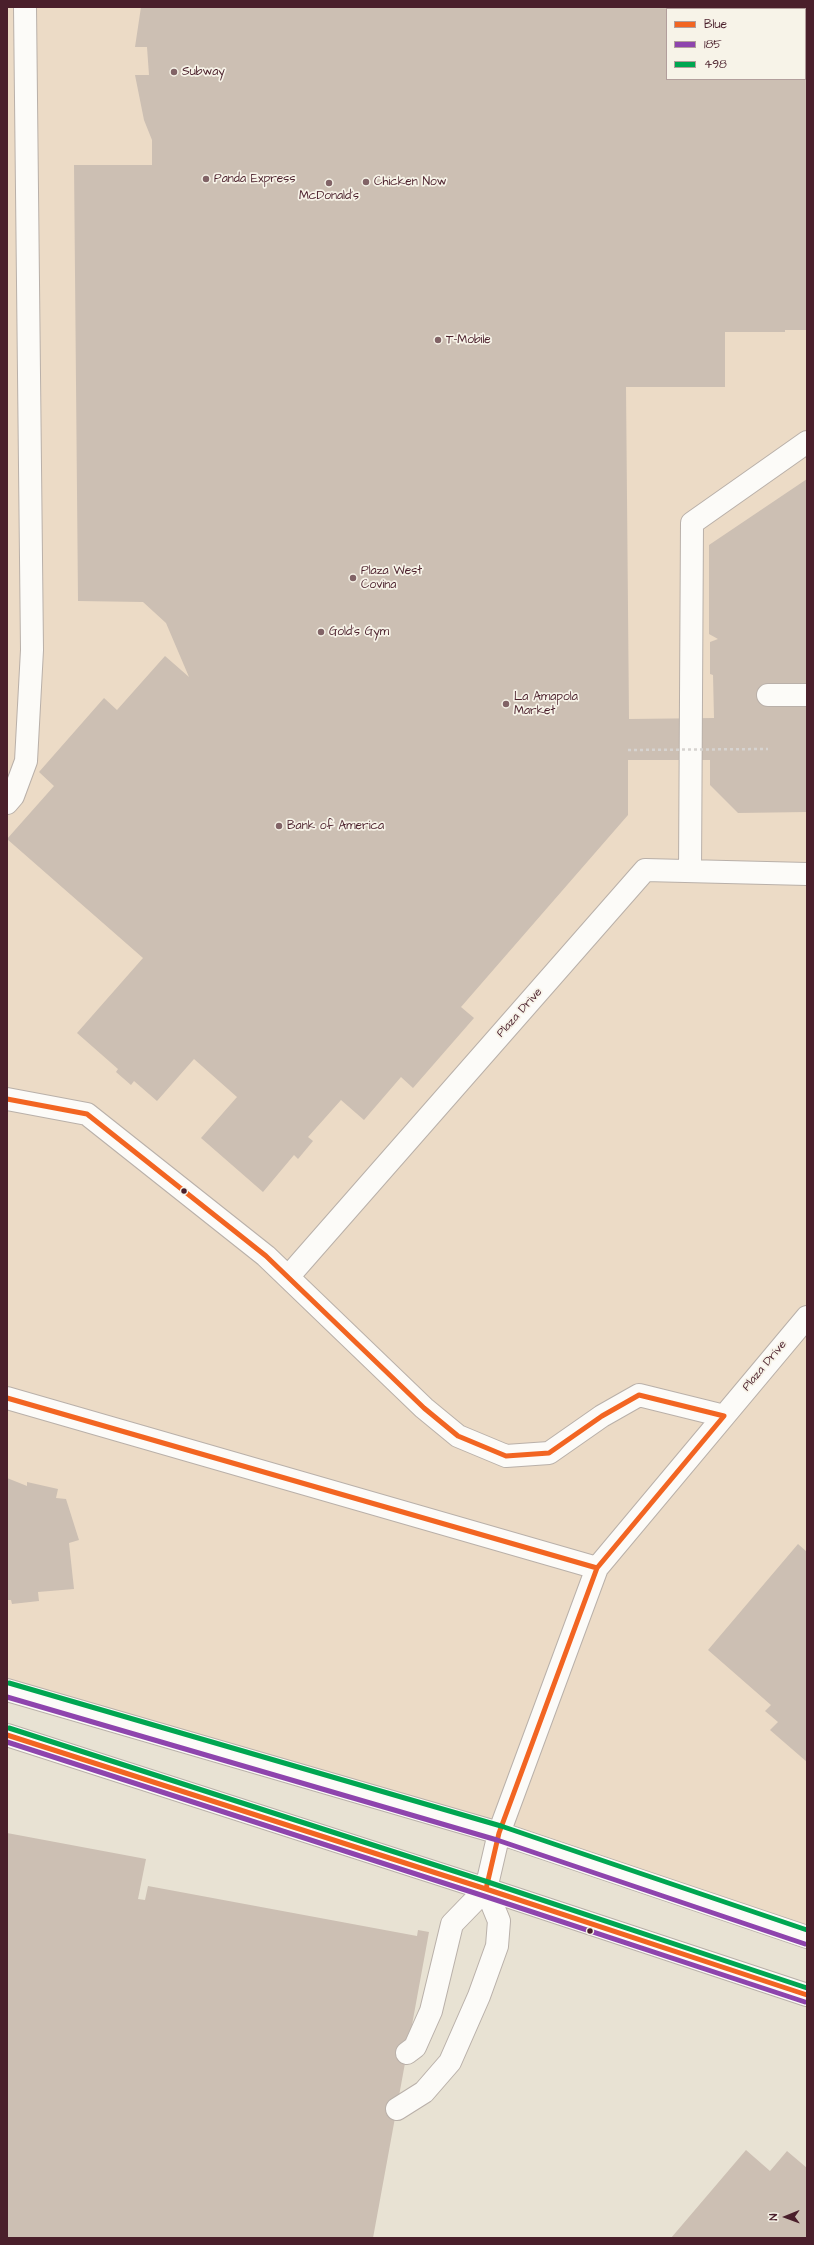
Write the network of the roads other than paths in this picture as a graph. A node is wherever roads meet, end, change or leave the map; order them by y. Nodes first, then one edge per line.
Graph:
1 (25, 7) edge
2 (807, 442) edge
3 (768, 695) dead end
4 (807, 696) edge
5 (7, 803) edge
6 (690, 871) junction
7 (807, 874) edge
8 (7, 1099) edge
9 (288, 1277) junction
10 (807, 1317) edge
11 (7, 1398) edge
12 (724, 1416) junction
13 (597, 1568) junction
14 (7, 1690) edge
15 (7, 1735) edge
16 (500, 1833) junction
17 (486, 1889) junction
18 (807, 1937) edge
19 (807, 1996) edge
20 (407, 2053) dead end
21 (397, 2109) dead end

1 - 5 main road
2 - 6 main road
3 - 4 main road
6 - 7 main road, Plaza Drive
6 - 9 main road, Plaza Drive
8 - 9 main road
9 - 12 main road
10 - 12 main road, Plaza Drive
11 - 13 main road
12 - 13 main road, Plaza Drive
13 - 16 main road, Plaza Drive
14 - 16 main road
15 - 17 main road
16 - 17 main road, Plaza Drive
16 - 18 main road
17 - 19 main road
17 - 20 main road
17 - 21 main road

